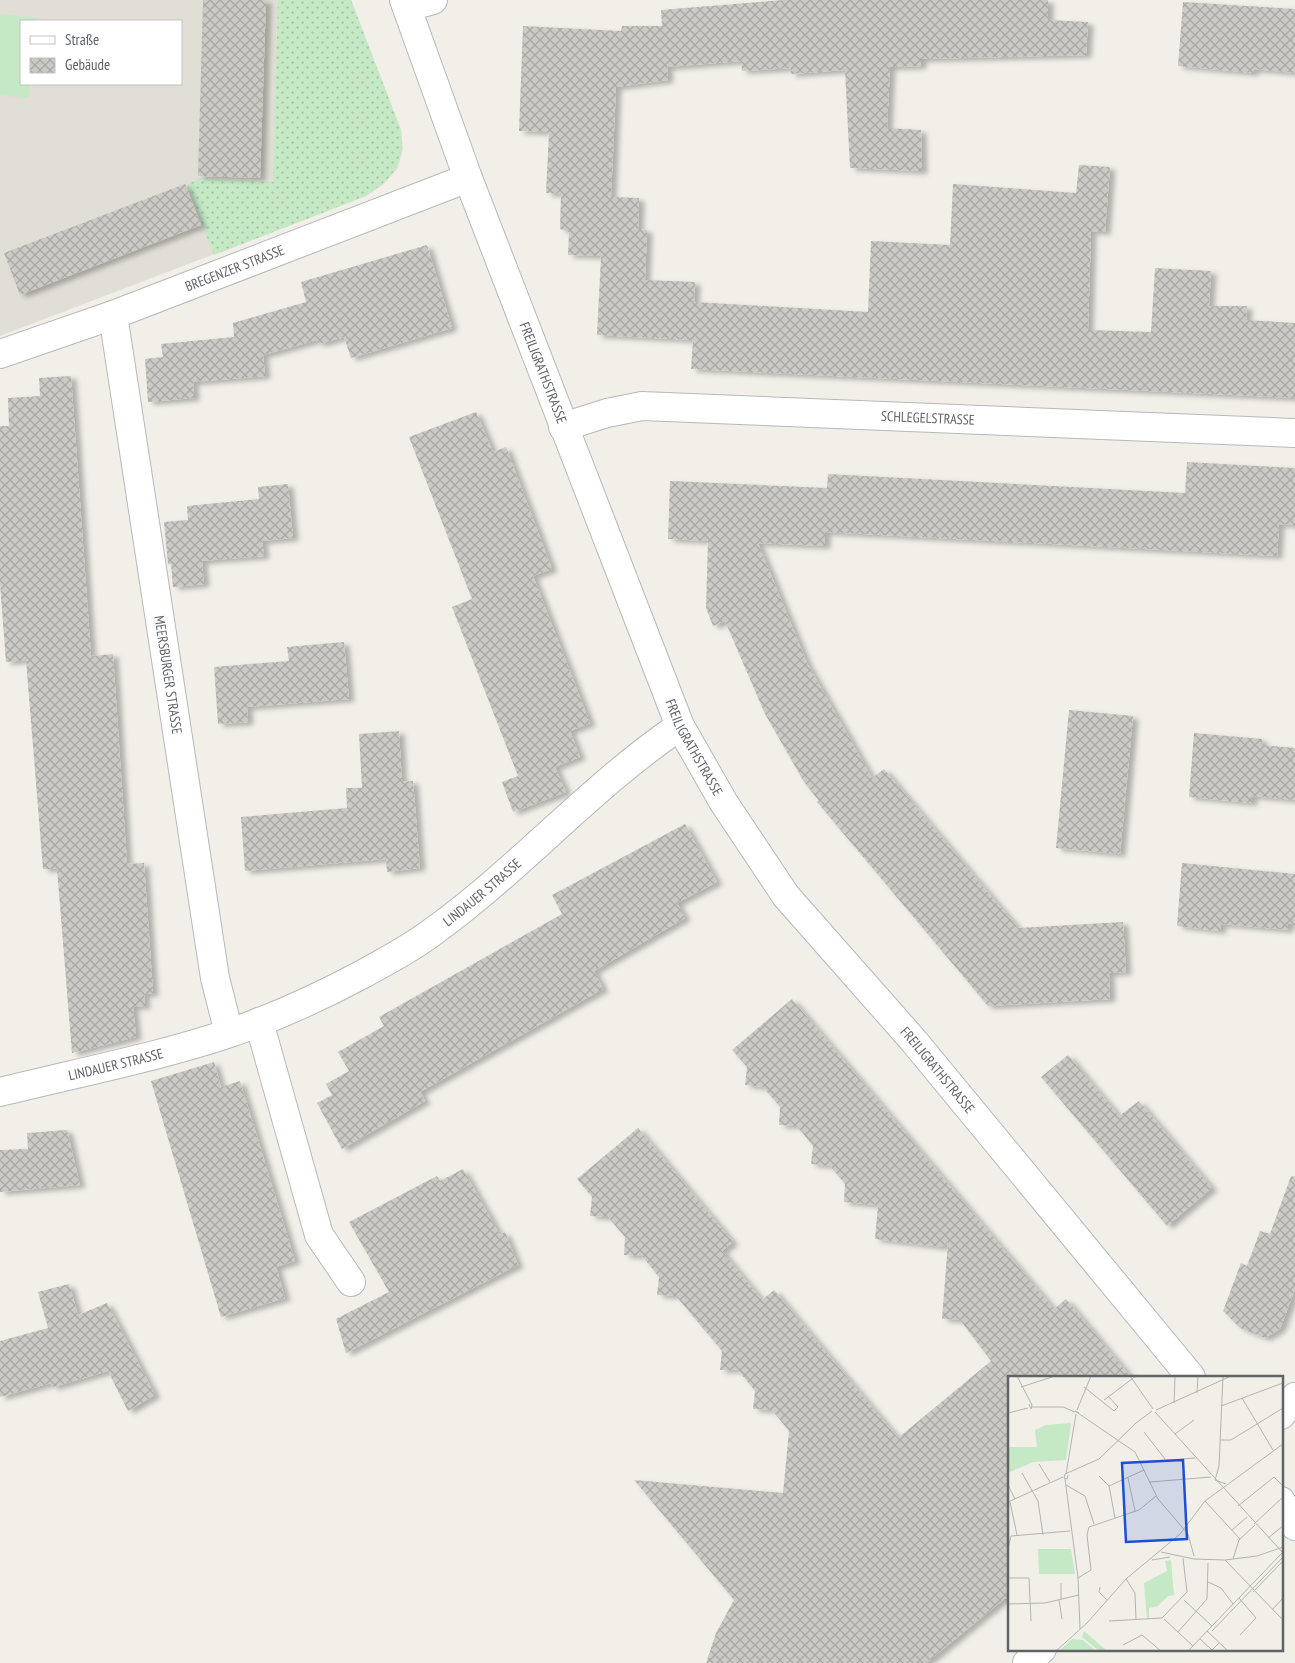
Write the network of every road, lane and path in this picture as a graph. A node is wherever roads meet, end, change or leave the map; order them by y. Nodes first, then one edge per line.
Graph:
1 (415, 2) edge
2 (468, 178) junction
3 (113, 315) junction
4 (0, 354) edge
5 (564, 427) junction
6 (1295, 433) edge
7 (680, 726) junction
8 (259, 1022) junction
9 (229, 1033) junction
10 (0, 1092) edge
11 (352, 1282) dead end
12 (1190, 1376) edge
13 (1295, 1397) edge
14 (1282, 1415) edge
15 (1282, 1503) edge
16 (1295, 1526) edge
17 (1041, 1650) edge
18 (1027, 1663) edge

1 - 2 street, FREILIGRATHSTRASSE
2 - 3 street, BREGENZER STRASSE
2 - 5 street, FREILIGRATHSTRASSE
3 - 4 street, BREGENZER STRASSE
3 - 9 street, MEERSBURGER STRASSE
5 - 6 street, SCHLEGELSTRASSE
5 - 7 street, FREILIGRATHSTRASSE
7 - 8 street, LINDAUER STRASSE
7 - 12 street, FREILIGRATHSTRASSE
8 - 9 street, LINDAUER STRASSE
8 - 11 street
9 - 10 street, LINDAUER STRASSE
13 - 14 street
15 - 16 street
17 - 18 street

